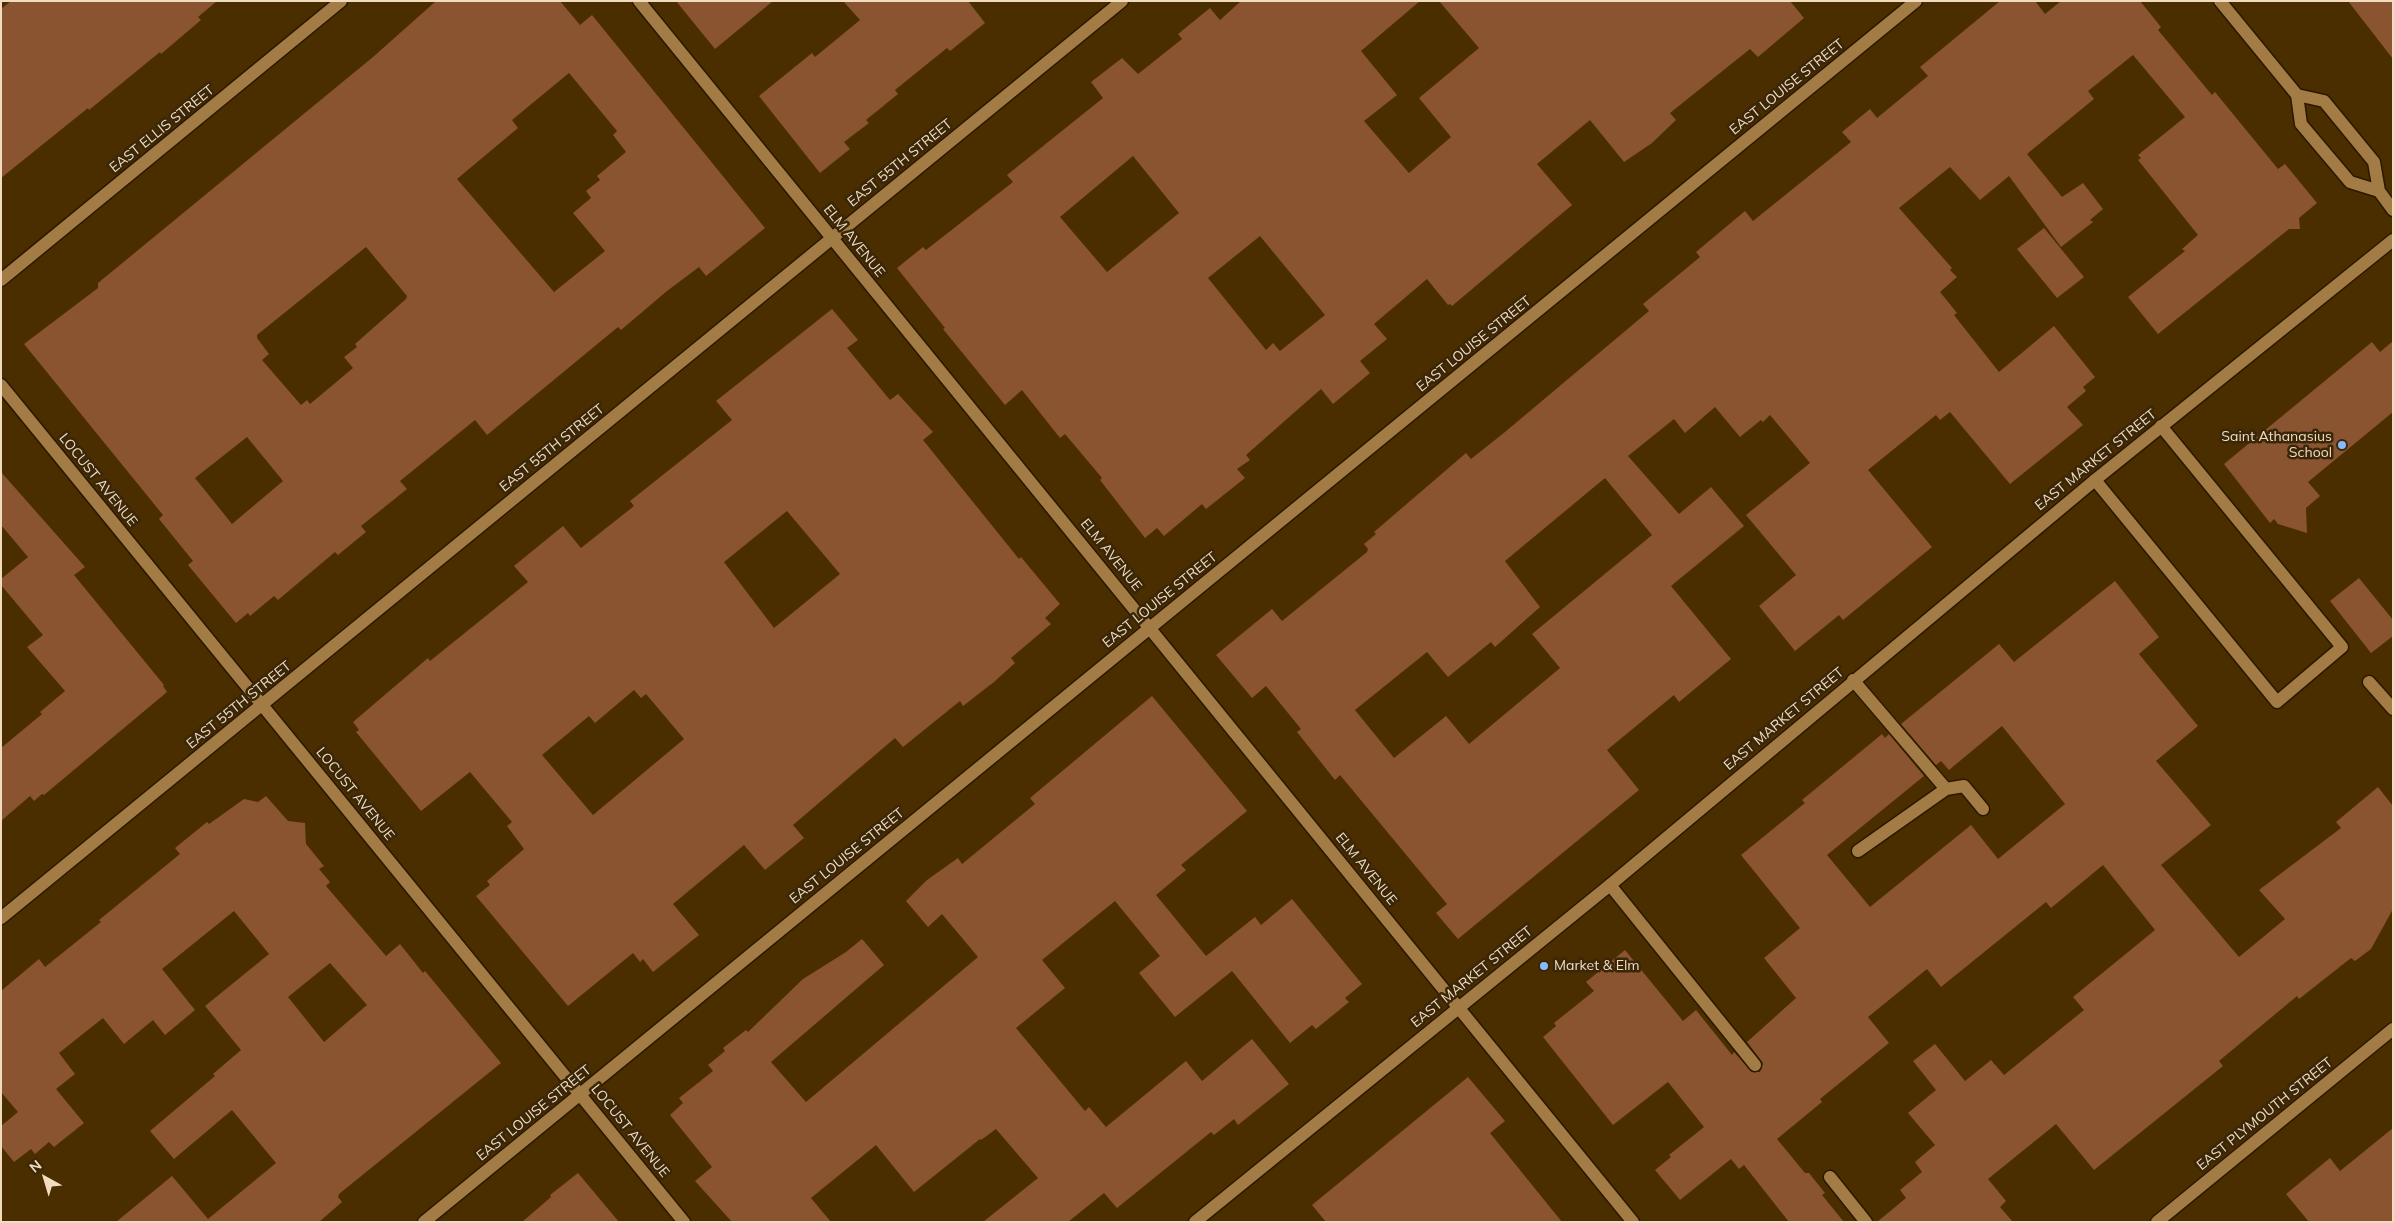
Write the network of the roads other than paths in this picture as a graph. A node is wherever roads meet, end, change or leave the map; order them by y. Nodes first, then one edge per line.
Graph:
1 (341, 1) edge
2 (639, 1) edge
3 (1122, 1) edge
4 (1916, 1) edge
5 (2220, 1) edge
6 (2297, 96) junction
7 (2379, 191) junction
8 (2393, 210) edge
9 (833, 238) junction
10 (2393, 240) edge
11 (1, 280) edge
12 (1, 385) edge
13 (2161, 426) junction
14 (2095, 480) junction
15 (1151, 628) junction
16 (1853, 680) junction
17 (2369, 682) dead end
18 (263, 705) junction
19 (2393, 709) edge
20 (1946, 789) junction
21 (1984, 809) dead end
22 (1858, 851) dead end
23 (1610, 885) junction
24 (1, 918) edge
25 (1458, 1006) junction
26 (2393, 1029) edge
27 (1755, 1065) dead end
28 (581, 1094) junction
29 (1830, 1177) dead end
30 (424, 1222) edge
31 (684, 1222) edge
32 (1195, 1222) edge
33 (1633, 1222) edge
34 (1866, 1222) edge
35 (2157, 1222) edge

1 - 11 street, EAST ELLIS STREET
2 - 9 street, ELM AVENUE
3 - 9 street, EAST 55TH STREET
4 - 15 street, EAST LOUISE STREET
5 - 6 street
6 - 7 street
6 - 7 street
7 - 8 street
9 - 15 street, ELM AVENUE
9 - 18 street, EAST 55TH STREET
10 - 13 street, EAST MARKET STREET
12 - 18 street, LOCUST AVENUE
13 - 14 street, EAST MARKET STREET
13 - 14 street
14 - 16 street, EAST MARKET STREET
15 - 25 street, ELM AVENUE
15 - 28 street, EAST LOUISE STREET
16 - 20 street
16 - 23 street, EAST MARKET STREET
17 - 19 street
18 - 24 street, EAST 55TH STREET
18 - 28 street, LOCUST AVENUE
20 - 21 street
20 - 22 street
23 - 25 street, EAST MARKET STREET
23 - 27 street
25 - 32 street, EAST MARKET STREET
25 - 33 street, ELM AVENUE
26 - 35 street, EAST PLYMOUTH STREET
28 - 30 street, EAST LOUISE STREET
28 - 31 street, LOCUST AVENUE
29 - 34 street

